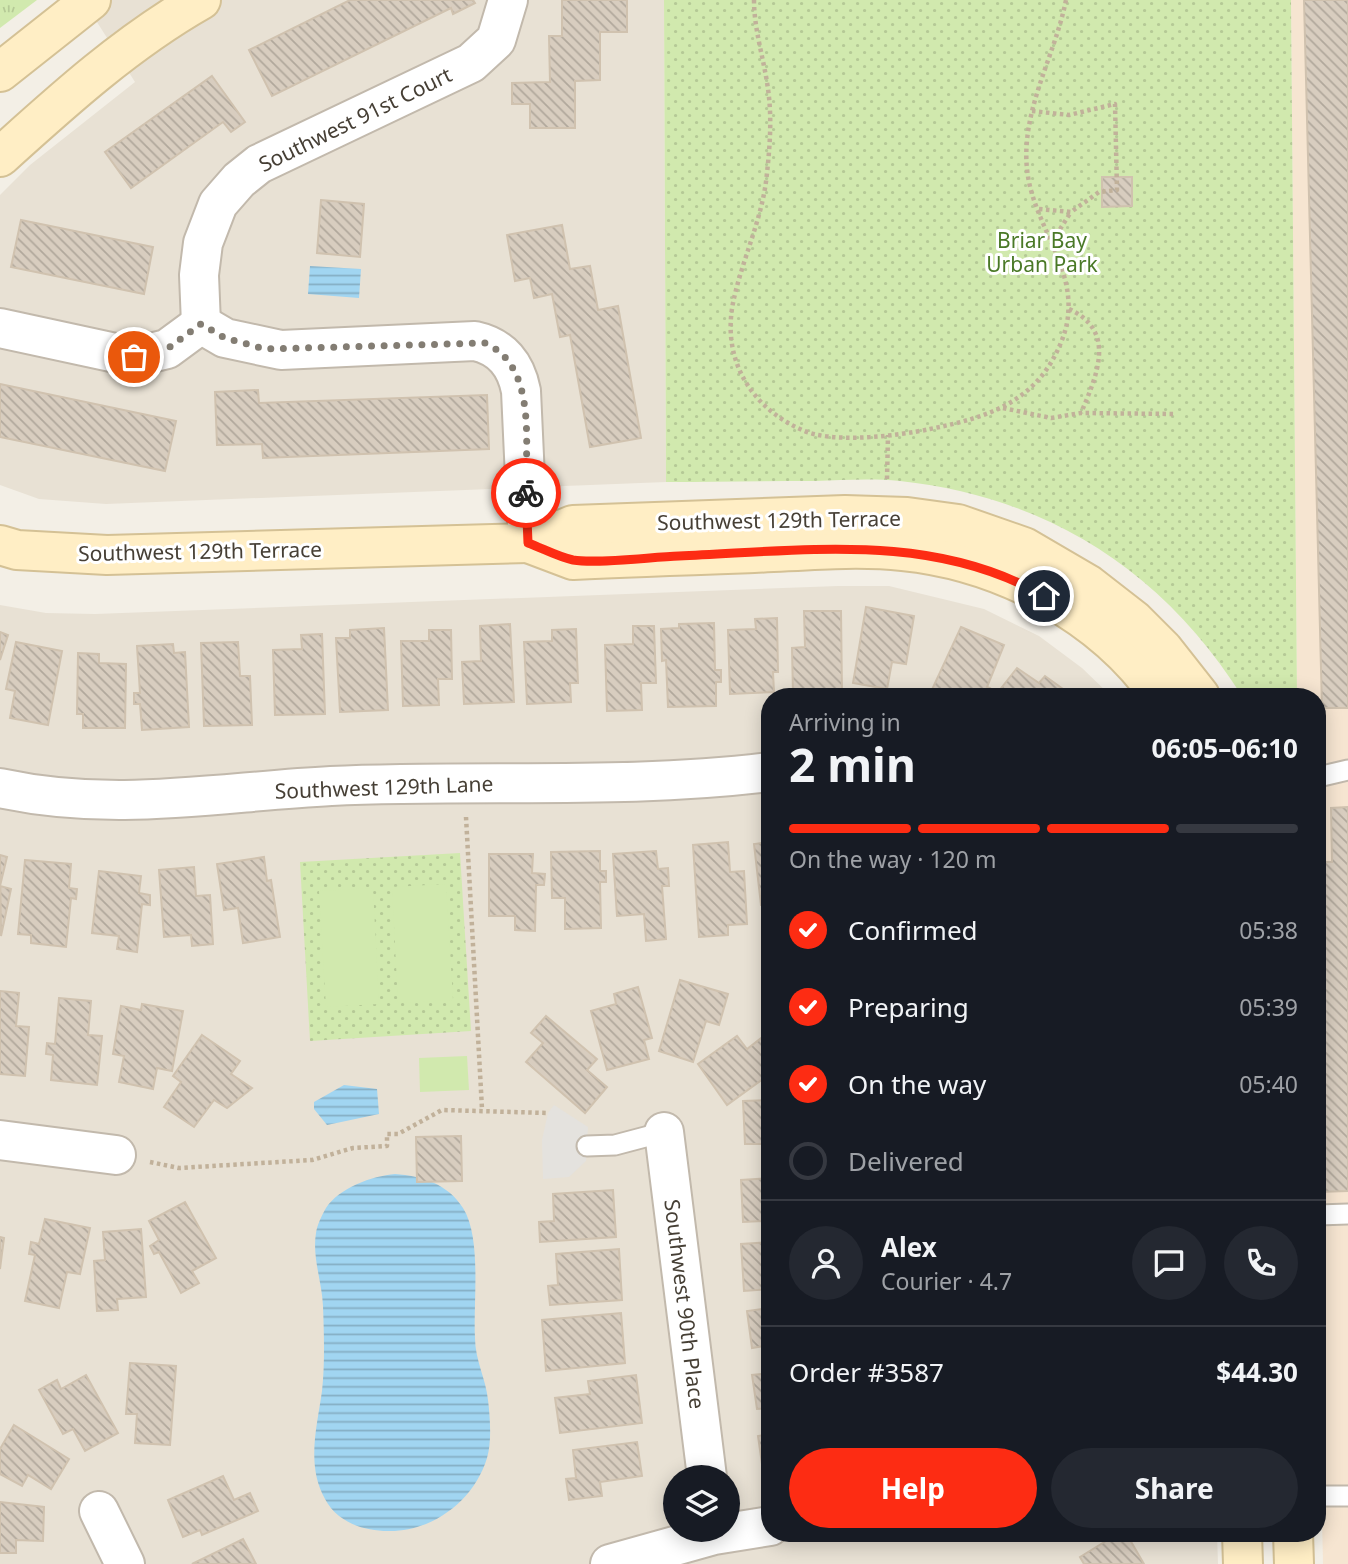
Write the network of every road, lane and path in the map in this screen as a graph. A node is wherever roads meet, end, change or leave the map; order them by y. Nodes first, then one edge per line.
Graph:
1 (91, 0) edge
2 (201, 0) edge
3 (509, 0) edge
4 (754, 0) edge
5 (1066, 0) edge
6 (151, 12) edge
7 (0, 72) edge
8 (1032, 111) junction
9 (0, 156) edge
10 (1039, 209) junction
11 (1071, 212) junction
12 (1052, 241) junction
13 (1069, 309) junction
14 (201, 324) junction
15 (0, 328) edge
16 (1003, 408) junction
17 (1081, 413) junction
18 (1175, 414) dead end
19 (888, 435) junction
20 (887, 479) dead end
21 (528, 543) junction
22 (0, 545) edge
23 (1153, 688) edge
24 (1194, 688) edge
25 (1348, 770) edge
26 (761, 773) edge
27 (1326, 775) edge
28 (0, 788) edge
29 (466, 814) dead end
30 (482, 1110) junction
31 (548, 1113) dead end
32 (664, 1132) joint
33 (0, 1140) edge
34 (587, 1146) dead end
35 (116, 1155) dead end
36 (169, 1166) dead end
37 (1348, 1214) edge
38 (1326, 1215) edge
39 (705, 1465) edge
40 (1326, 1496) edge
41 (1348, 1496) edge
42 (99, 1511) dead end
43 (761, 1527) edge
44 (740, 1529) edge
45 (681, 1542) edge
46 (1242, 1542) edge
47 (1293, 1542) edge
48 (125, 1564) edge
49 (610, 1564) edge
50 (1243, 1564) edge
51 (1294, 1564) edge

1 - 7 street
2 - 6 street
3 - 14 street, Southwest 91st Court
4 - 19 path
5 - 8 path
6 - 9 street
8 - 10 path
8 - 11 path
10 - 11 path
10 - 12 path
11 - 12 path
12 - 13 path
13 - 16 path
13 - 17 path
14 - 15 street
14 - 21 street
16 - 17 path
16 - 19 path
17 - 18 path
19 - 20 path
21 - 22 street, Southwest 129th Terrace
21 - 23 street, Southwest 129th Terrace
21 - 24 street, Southwest 129th Terrace
25 - 27 lane
26 - 28 street, Southwest 129th Lane
29 - 30 path
30 - 31 path
30 - 36 path
32 - 34 lane
32 - 39 street, Southwest 90th Place
33 - 35 street
37 - 38 lane
40 - 41 lane
42 - 48 street
43 - 44 street
45 - 49 street
46 - 50 street
47 - 51 street

